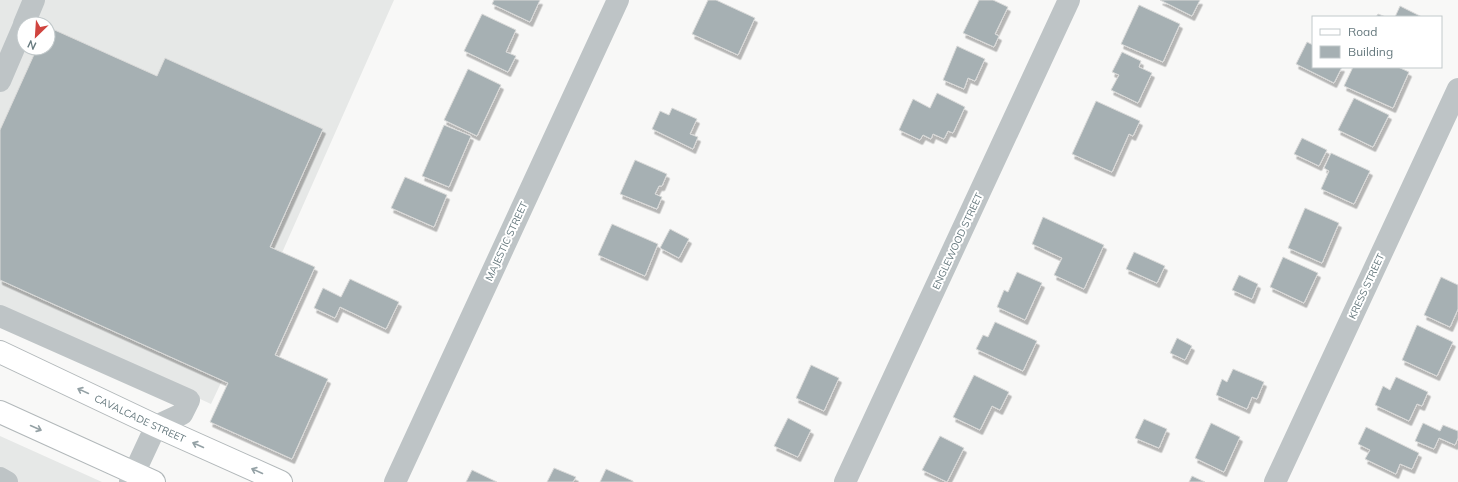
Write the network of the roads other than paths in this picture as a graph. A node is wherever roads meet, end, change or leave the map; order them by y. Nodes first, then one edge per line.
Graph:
1 (34, 0) edge
2 (618, 0) edge
3 (1069, 0) edge
4 (27, 16) edge
5 (16, 43) edge
6 (0, 81) edge
7 (1458, 89) edge
8 (0, 316) edge
9 (0, 352) edge
10 (0, 412) edge
11 (156, 426) junction
12 (132, 477) edge
13 (0, 478) edge
14 (7, 482) edge
15 (154, 482) edge
16 (281, 482) edge
17 (395, 482) edge
18 (845, 482) edge
19 (1275, 482) edge

1 - 4 street
2 - 17 street, MAJESTIC STREET
3 - 18 street, ENGLEWOOD STREET
5 - 6 street
7 - 19 street, KRESS STREET
8 - 11 street
11 -> 9 main road, CAVALCADE STREET
10 -> 12 main road
11 - 12 street
16 -> 11 main road, CAVALCADE STREET
12 - 15 main road
13 - 14 street

